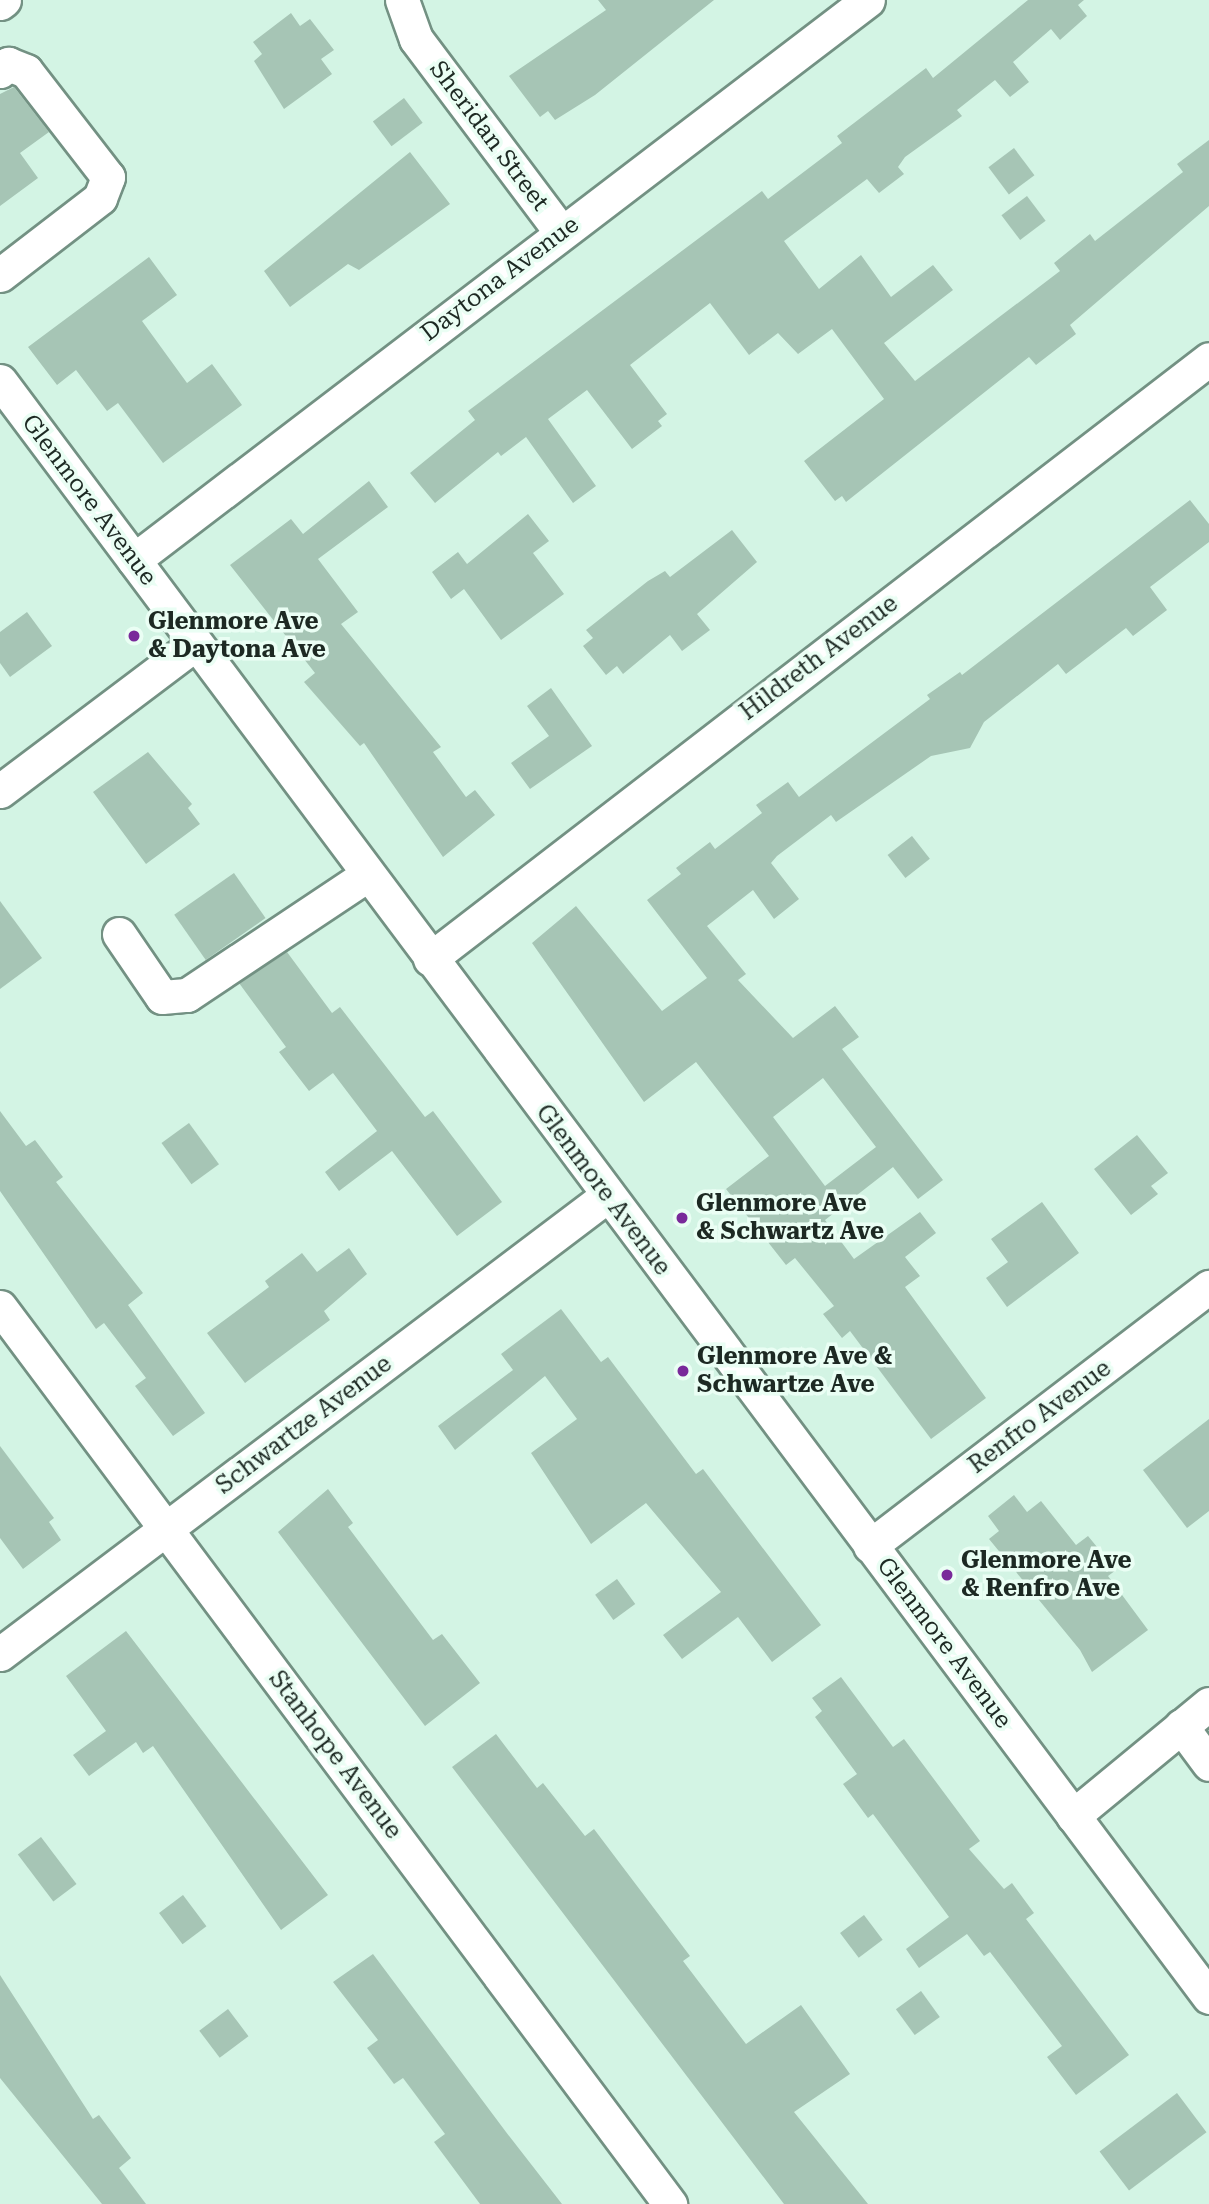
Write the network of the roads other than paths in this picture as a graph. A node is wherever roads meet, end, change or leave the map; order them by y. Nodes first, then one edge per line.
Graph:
1 (402, 0) edge
2 (868, 0) edge
3 (0, 71) edge
4 (561, 232) junction
5 (0, 275) edge
6 (1209, 359) edge
7 (0, 381) edge
8 (134, 560) junction
9 (195, 644) junction
10 (0, 791) edge
11 (368, 875) junction
12 (119, 934) dead end
13 (430, 959) junction
14 (607, 1196) junction
15 (1209, 1287) edge
16 (0, 1307) edge
17 (166, 1529) junction
18 (870, 1546) junction
19 (0, 1654) edge
20 (1209, 1704) edge
21 (1181, 1726) junction
22 (1209, 1764) edge
23 (1073, 1816) junction
24 (1209, 1997) edge
25 (670, 2204) edge

1 - 4 street, Sheridan Street
2 - 4 street, Daytona Avenue
3 - 5 street
4 - 8 street, Daytona Avenue
6 - 13 street, Hildreth Avenue
7 - 8 street, Glenmore Avenue
8 - 9 street, Glenmore Avenue
9 - 10 street
9 - 11 street, Glenmore Avenue
11 - 12 street
11 - 13 street, Glenmore Avenue
13 - 14 street, Glenmore Avenue
14 - 17 street, Schwartze Avenue
14 - 18 street, Glenmore Avenue
15 - 18 street, Renfro Avenue
16 - 17 street, Stanhope Avenue
17 - 19 street, Schwartze Avenue
17 - 25 street, Stanhope Avenue
18 - 23 street, Glenmore Avenue
20 - 21 street
21 - 22 street
21 - 23 street
23 - 24 street, Glenmore Avenue

